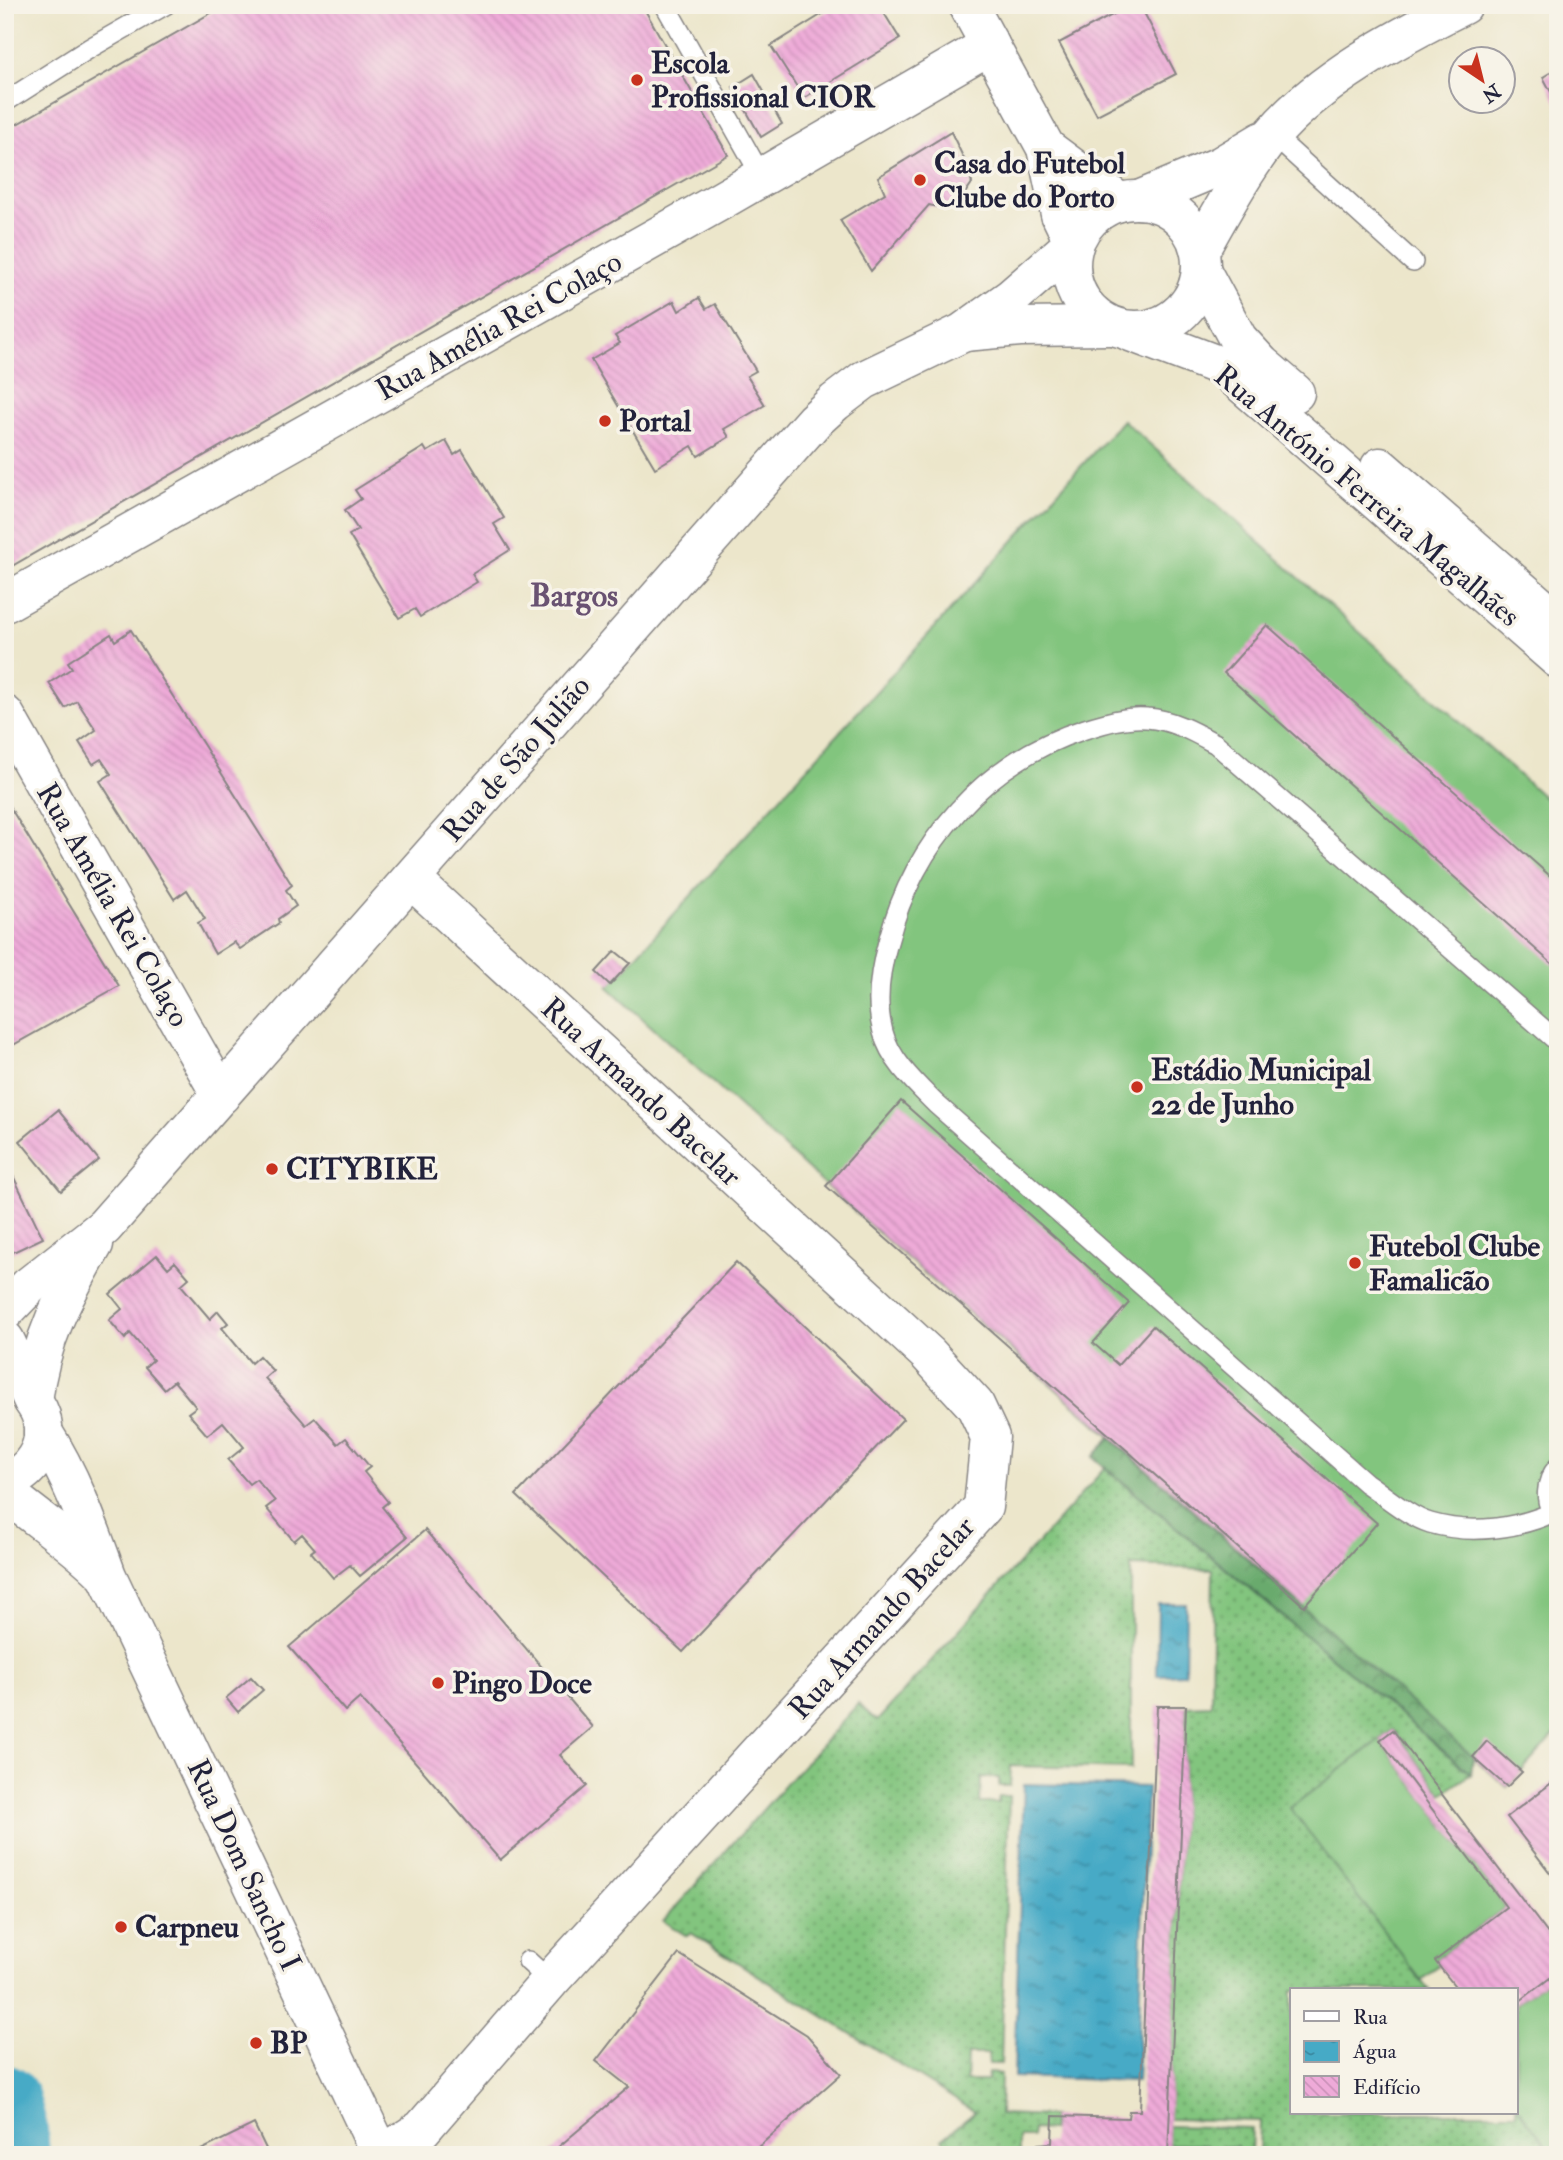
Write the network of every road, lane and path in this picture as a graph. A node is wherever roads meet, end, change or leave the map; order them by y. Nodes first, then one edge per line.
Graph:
1 (165, 5) edge
2 (665, 5) edge
3 (968, 5) edge
4 (1463, 5) edge
5 (1414, 16) edge
6 (990, 45) junction
7 (5, 103) edge
8 (1273, 135) junction
9 (1046, 148) junction
10 (762, 177) junction
11 (1129, 201) junction
12 (1074, 243) junction
13 (1201, 261) junction
14 (1413, 262) dead end
15 (1119, 329) junction
16 (962, 333) junction
17 (5, 603) edge
18 (1558, 622) edge
19 (1558, 659) edge
20 (5, 715) edge
21 (411, 878) junction
22 (1558, 1042) edge
23 (221, 1095) junction
24 (104, 1227) junction
25 (5, 1311) edge
26 (5, 1340) edge
27 (27, 1405) edge
28 (1558, 1467) edge
29 (5, 1481) edge
30 (5, 1492) edge
31 (1556, 1513) edge
32 (5, 1516) edge
33 (44, 1524) junction
34 (107, 1576) junction
35 (382, 2155) edge

1 - 7 lane
2 - 10 lane
3 - 6 street
4 - 5 street
5 - 8 street
6 - 9 street
6 - 10 street, Rua Amélia Rei Colaço
8 - 11 street
8 - 13 street
8 - 14 lane
9 - 11 street
9 - 12 street
10 - 17 street, Rua Amélia Rei Colaço
11 - 12 street
11 - 13 street
12 - 15 street
12 - 16 street, Rua de São Julião
13 - 15 street
13 - 18 street, Rua António Ferreira Magalhães
15 - 16 street, Rua de São Julião
15 - 19 street, Rua António Ferreira Magalhães
16 - 21 street, Rua de São Julião
20 - 23 street, Rua Amélia Rei Colaço
21 - 23 street, Rua de São Julião
21 - 35 street, Rua Armando Bacelar
22 - 31 lane
23 - 24 street, Rua de São Julião
24 - 25 street, Rua de São Julião
24 - 27 street, Rua de São Julião
26 - 27 street, Rua Dom Sancho I
27 - 29 street
27 - 34 street, Rua Dom Sancho I
28 - 31 lane
30 - 33 street, Rua Dom Sancho I
32 - 33 street
33 - 34 street, Rua Dom Sancho I
34 - 35 street, Rua Dom Sancho I

